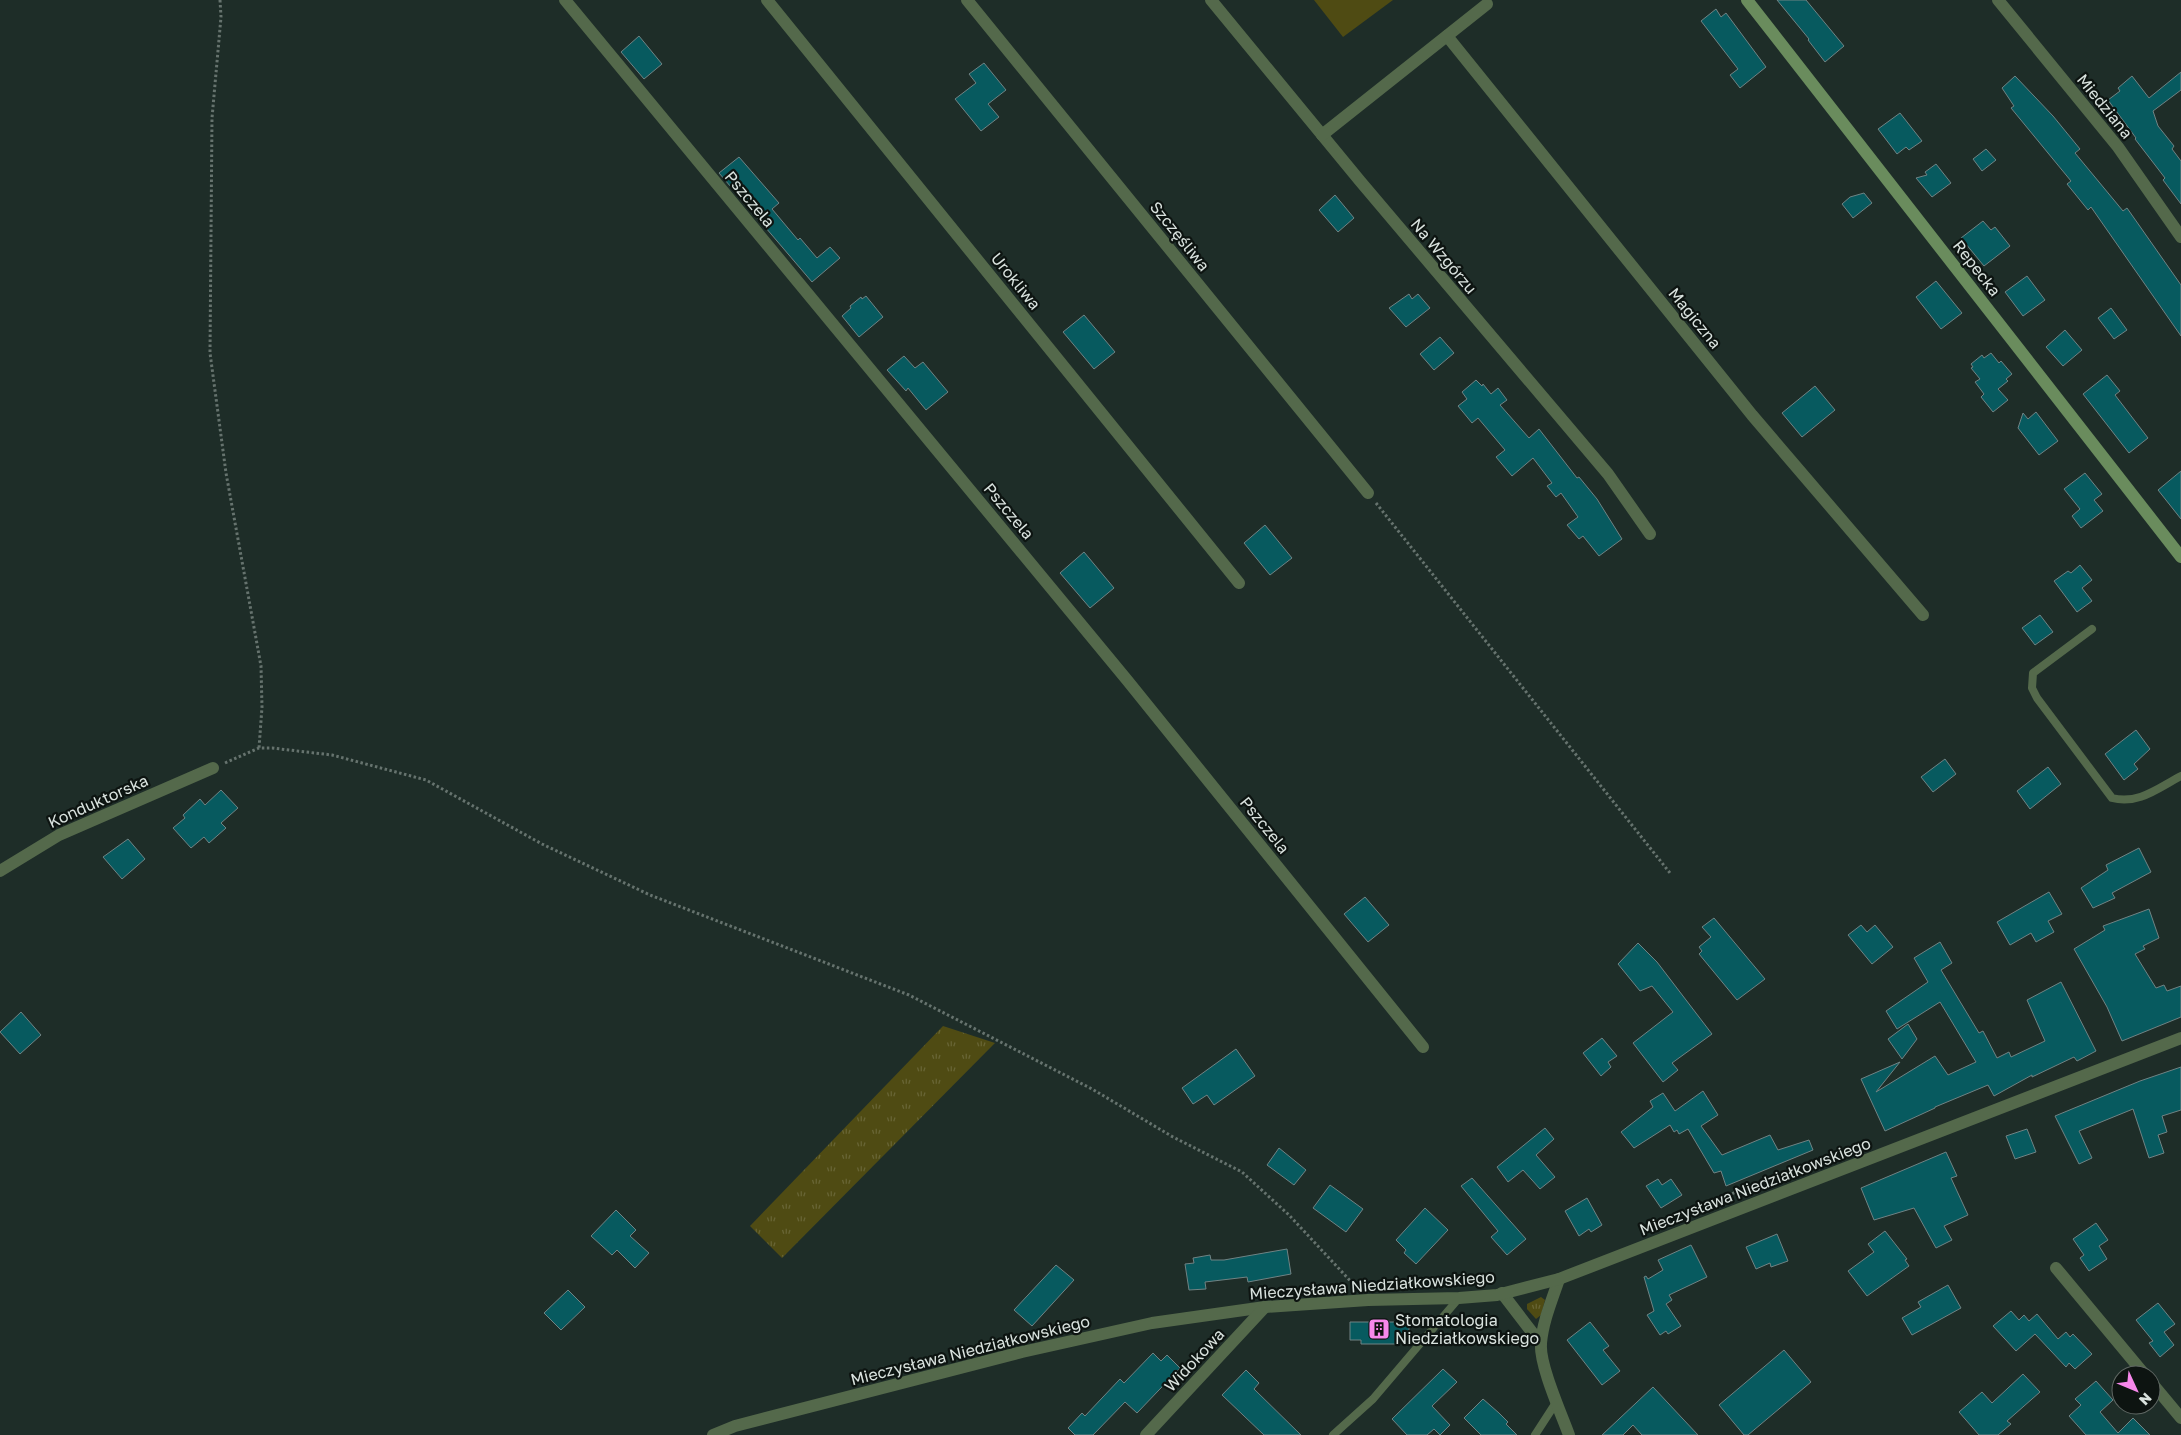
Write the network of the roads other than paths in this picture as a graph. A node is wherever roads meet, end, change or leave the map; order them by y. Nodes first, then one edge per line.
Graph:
1 (565, 0) edge
2 (767, 0) edge
3 (967, 0) edge
4 (1211, 0) edge
5 (1747, 0) edge
6 (1998, 0) edge
7 (1487, 4) dead end
8 (1447, 36) junction
9 (1322, 135) junction
10 (2181, 237) edge
11 (1368, 493) road end
12 (1650, 534) dead end
13 (2181, 556) edge
14 (1239, 583) dead end
15 (1923, 615) dead end
16 (2092, 629) dead end
17 (213, 768) road end
18 (2181, 776) edge
19 (0, 871) edge
20 (2181, 1038) edge
21 (1423, 1047) dead end
22 (2056, 1268) dead end
23 (1559, 1279) junction
24 (1502, 1293) junction
25 (1459, 1298) junction
26 (1265, 1307) junction
27 (1541, 1344) junction
28 (2137, 1365) edge
29 (2161, 1394) edge
30 (1557, 1401) junction
31 (2181, 1418) edge
32 (713, 1435) edge
33 (1146, 1435) edge
34 (1334, 1435) edge
35 (1535, 1435) edge
36 (1570, 1435) edge

1 - 21 street, Pszczela
2 - 14 street, Urokliwa
3 - 11 street, Szczęśliwa
4 - 9 street, Na Wzgórzu
5 - 13 street, Repecka
6 - 10 street, Miedziana
7 - 8 street
8 - 9 street
8 - 15 street, Magiczna
9 - 12 street, Na Wzgórzu
16 - 18 lane
17 - 19 street, Konduktorska
20 - 23 street, Mieczysława Niedziałkowskiego
22 - 28 street
23 - 24 street, Mieczysława Niedziałkowskiego
23 - 27 street
24 - 25 street, Mieczysława Niedziałkowskiego
24 - 27 street
25 - 26 street, Mieczysława Niedziałkowskiego
25 - 34 lane
26 - 32 street, Mieczysława Niedziałkowskiego
26 - 33 street, Widokowa
27 - 30 street
29 - 31 street
30 - 35 lane
30 - 36 street

